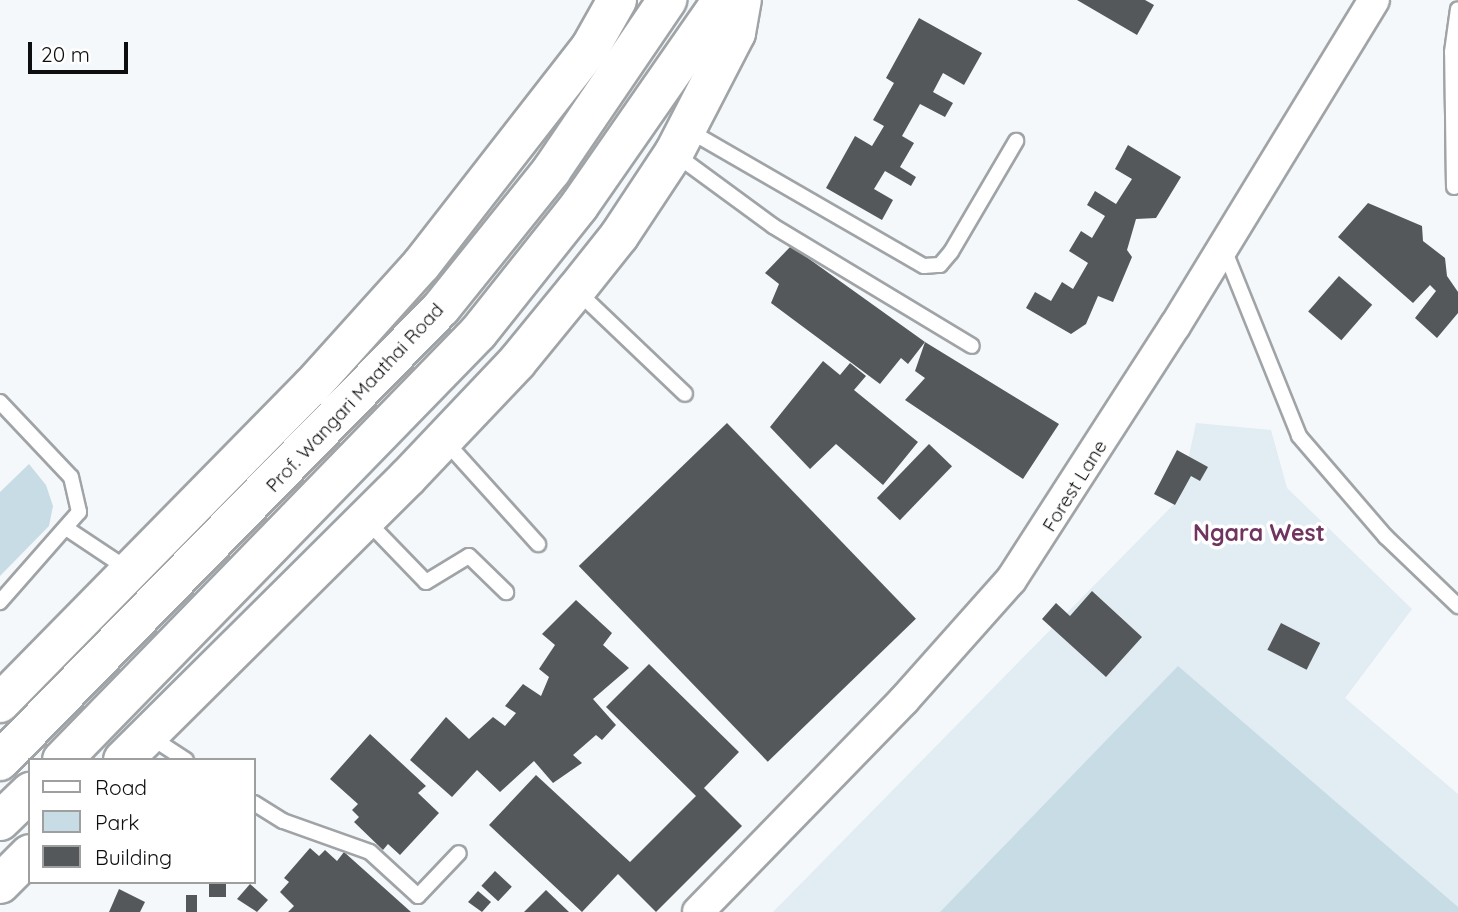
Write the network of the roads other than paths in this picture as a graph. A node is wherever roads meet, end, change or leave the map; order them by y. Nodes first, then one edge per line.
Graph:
1 (617, 0) edge
2 (667, 0) edge
3 (722, 0) edge
4 (741, 0) edge
5 (1374, 0) edge
6 (1458, 9) edge
7 (680, 141) junction
8 (1016, 141) dead end
9 (1454, 187) dead end
10 (1223, 247) junction
11 (576, 290) junction
12 (972, 346) dead end
13 (685, 394) dead end
14 (0, 402) edge
15 (444, 440) junction
16 (365, 519) junction
17 (66, 528) junction
18 (538, 544) dead end
19 (131, 571) junction
20 (506, 592) dead end
21 (0, 602) edge
22 (1458, 607) edge
23 (0, 703) edge
24 (135, 748) edge
25 (64, 758) edge
26 (178, 758) edge
27 (0, 761) edge
28 (28, 794) edge
29 (256, 804) edge
30 (0, 821) edge
31 (459, 853) dead end
32 (28, 856) edge
33 (0, 884) edge
34 (698, 912) edge

1 - 19 main road
2 - 27 main road, Prof. Wangari Maathai Road
3 - 25 main road
4 - 7 main road
5 - 10 street, Forest Lane
6 - 9 lane
7 - 8 lane
7 - 11 main road
7 - 12 lane
10 - 22 lane
10 - 34 street, Forest Lane
11 - 13 lane
11 - 15 main road
14 - 17 lane
15 - 16 main road
15 - 18 lane
16 - 20 lane
16 - 24 main road
17 - 19 lane
17 - 21 lane
19 - 23 main road
24 - 26 lane
28 - 30 main road
29 - 31 lane
32 - 33 main road

